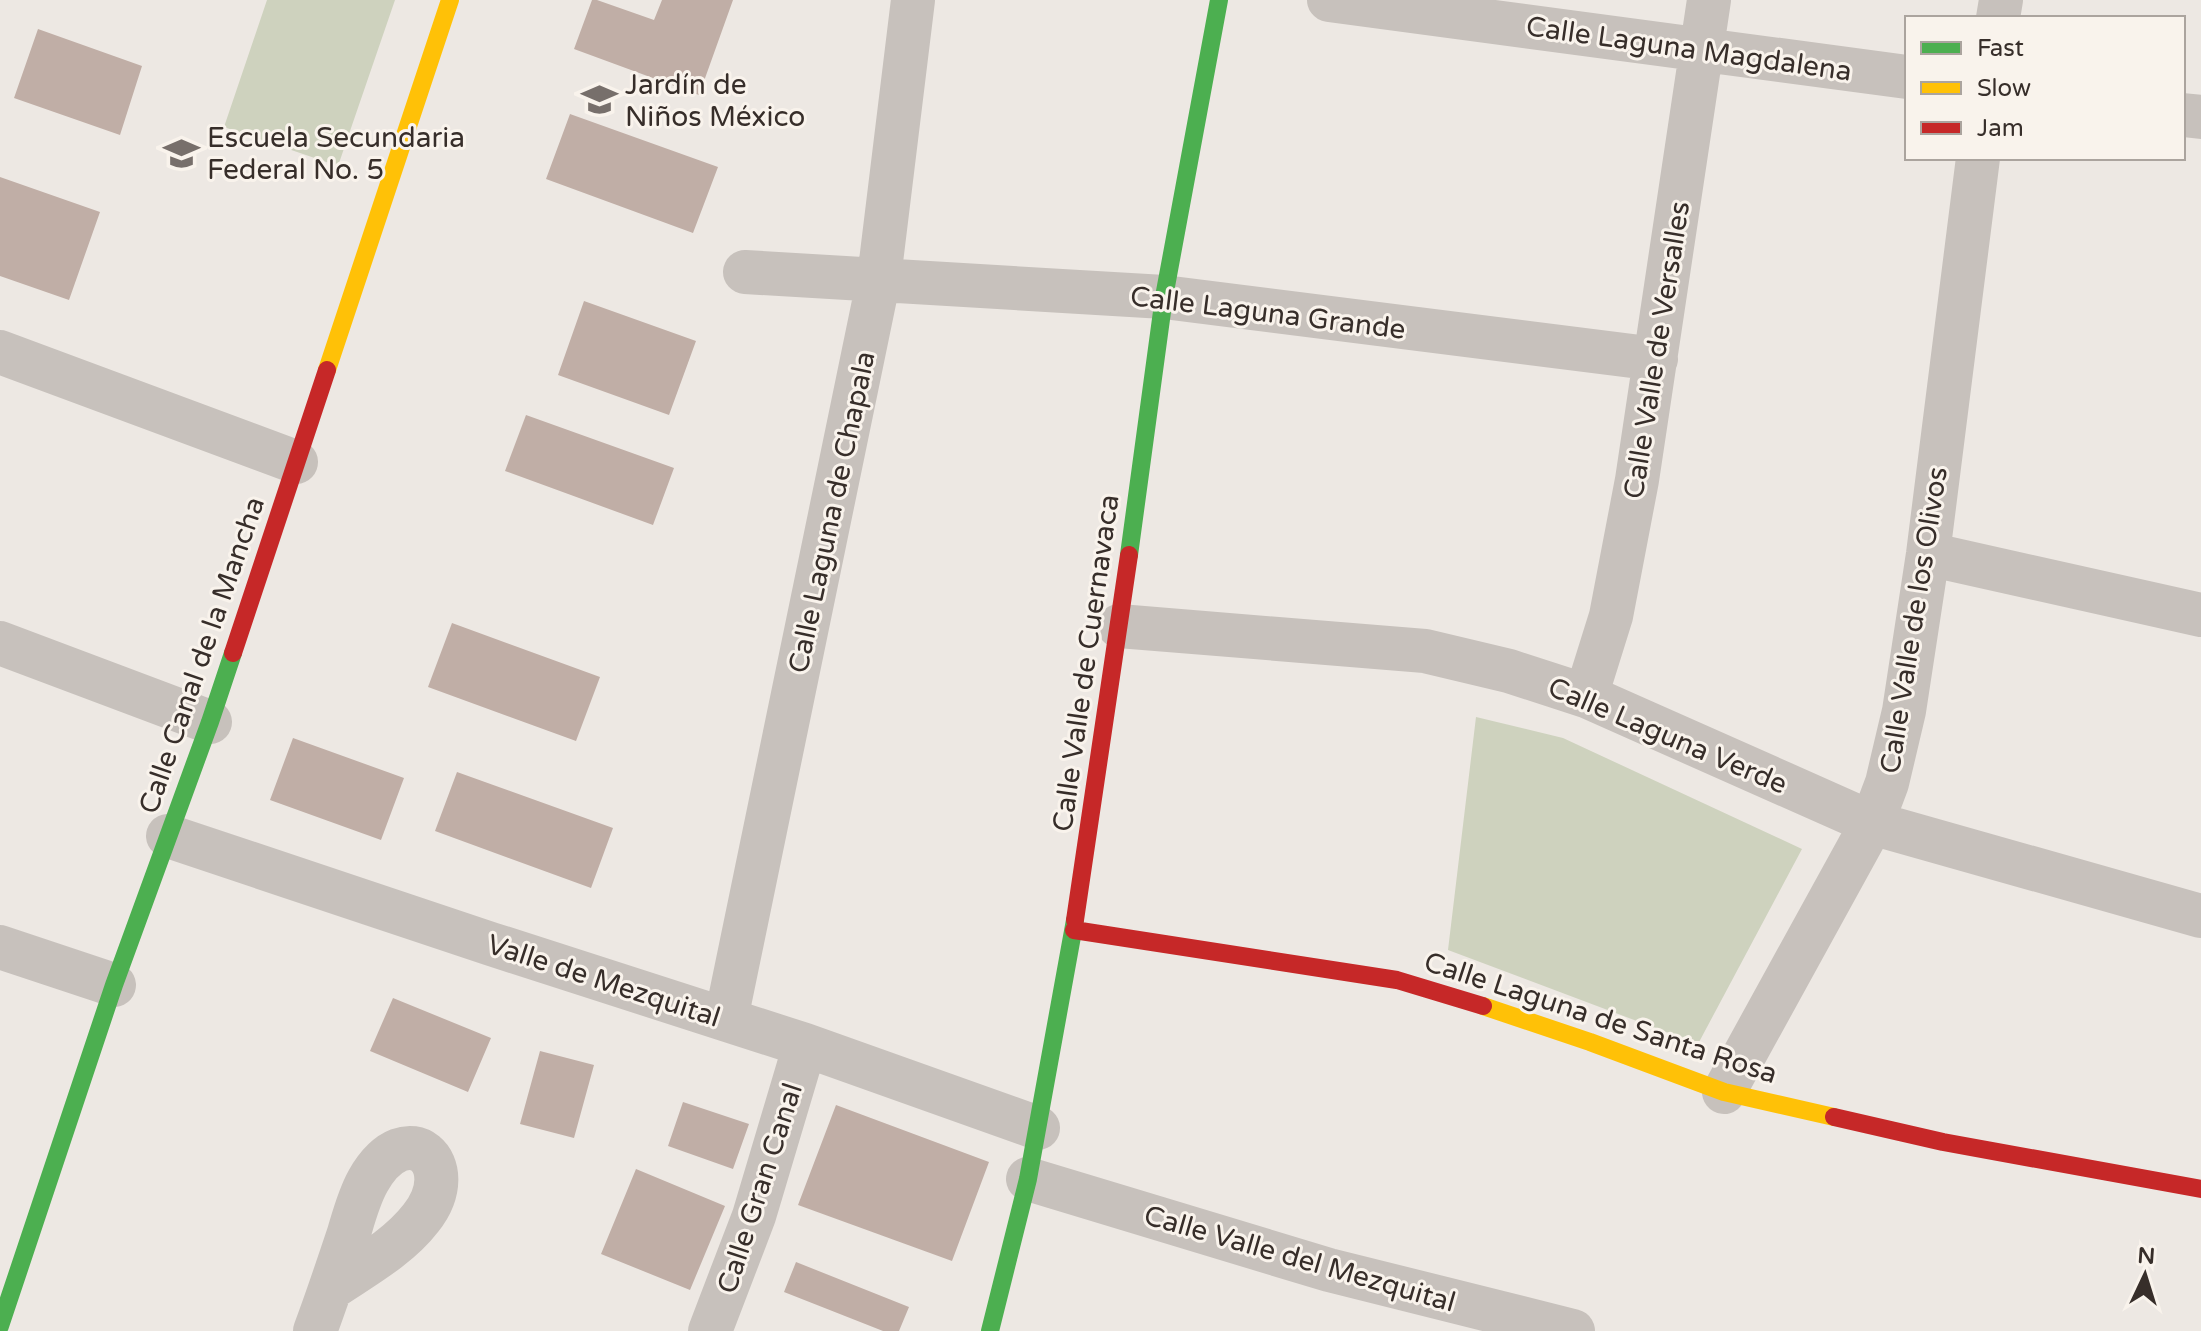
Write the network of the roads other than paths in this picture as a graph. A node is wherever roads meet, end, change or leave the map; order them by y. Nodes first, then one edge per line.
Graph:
1 (450, 0) edge
2 (913, 0) edge
3 (1219, 0) edge
4 (1329, 0) edge
5 (1709, 0) edge
6 (1702, 50) junction
7 (1905, 77) edge
8 (1978, 160) edge
9 (745, 272) dead end
10 (879, 278) junction
11 (1164, 297) junction
12 (0, 352) edge
13 (1656, 359) junction
14 (296, 462) junction
15 (1928, 554) junction
16 (2201, 615) edge
17 (1119, 626) junction
18 (0, 643) edge
19 (1586, 696) junction
20 (210, 722) junction
21 (1872, 823) junction
22 (168, 836) junction
23 (2201, 916) edge
24 (1074, 930) junction
25 (0, 947) edge
26 (114, 985) junction
27 (726, 1019) junction
28 (805, 1045) junction
29 (1724, 1092) junction
30 (1038, 1128) junction
31 (1028, 1179) junction
32 (2201, 1189) edge
33 (12, 1254) edge
34 (330, 1289) dead end
35 (0, 1326) edge
36 (315, 1331) edge
37 (710, 1331) edge
38 (990, 1331) edge
39 (1573, 1331) edge

1 - 14 street, Calle Canal de la Mancha
2 - 10 street, Calle Laguna de Chapala
3 - 11 street, Calle Valle de Cuernavaca
4 - 6 street, Calle Laguna Magdalena
5 - 6 street, Calle Valle de Versalles
6 - 7 street, Calle Laguna Magdalena
6 - 13 street, Calle Valle de Versalles
8 - 15 street, Calle Valle de los Olivos
9 - 10 street, Calle Laguna Grande
10 - 11 street, Calle Laguna Grande
10 - 27 street, Calle Laguna de Chapala
11 - 13 street, Calle Laguna Grande
11 - 17 street, Calle Valle de Cuernavaca
12 - 14 street
13 - 19 street, Calle Valle de Versalles
14 - 20 street, Calle Canal de la Mancha
15 - 16 street
15 - 21 street, Calle Valle de los Olivos
17 - 19 street, Calle Laguna Verde
17 - 24 street, Calle Valle de Cuernavaca
18 - 20 street
19 - 21 street, Calle Laguna Verde
20 - 22 street, Calle Canal de la Mancha
21 - 23 street, Calle Laguna Verde
21 - 29 street, Calle Valle de los Olivos
22 - 26 street, Calle Canal de la Mancha
22 - 27 street, Valle de Mezquital
24 - 29 street, Calle Laguna de Santa Rosa
24 - 30 street, Calle Valle de Cuernavaca
25 - 26 street
26 - 33 street, Calle Canal de la Mancha
27 - 28 street, Valle de Mezquital
28 - 30 street, Valle de Mezquital
28 - 37 street, Calle Gran Canal
29 - 32 street, Calle Laguna de Santa Rosa
30 - 31 street, Calle Valle de Cuernavaca
31 - 38 street, Calle Valle de Cuernavaca
31 - 39 street, Calle Valle del Mezquital
33 - 35 street, Calle Canal de la Mancha
34 - 36 street

